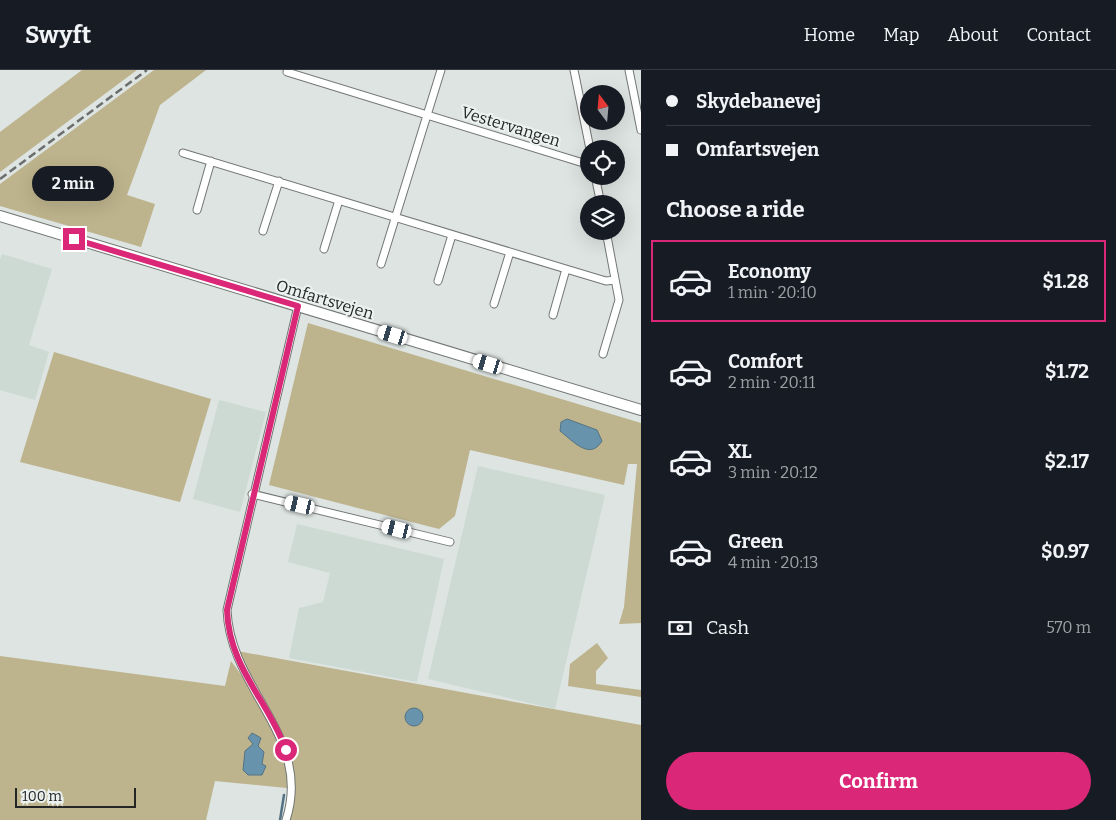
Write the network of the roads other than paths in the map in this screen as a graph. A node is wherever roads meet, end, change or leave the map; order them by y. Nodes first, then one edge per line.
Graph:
1 (441, 70) edge
2 (574, 70) edge
3 (629, 70) edge
4 (287, 72) dead end
5 (426, 114) junction
6 (640, 117) edge
7 (641, 130) edge
8 (588, 140) edge
9 (183, 153) dead end
10 (212, 161) junction
11 (580, 162) edge
12 (279, 181) junction
13 (339, 200) junction
14 (197, 210) dead end
15 (0, 216) edge
16 (395, 216) junction
17 (263, 231) dead end
18 (452, 235) junction
19 (608, 240) edge
20 (324, 249) dead end
21 (510, 252) junction
22 (381, 264) dead end
23 (566, 269) junction
24 (615, 280) junction
25 (438, 281) dead end
26 (494, 304) dead end
27 (298, 306) junction
28 (553, 315) dead end
29 (603, 354) dead end
30 (641, 410) edge
31 (252, 494) junction
32 (450, 542) dead end
33 (286, 820) edge

1 - 5 street
2 - 8 street, Vestervangen
3 - 6 street
4 - 5 street, Vestervangen
5 - 11 street, Vestervangen
5 - 16 street
6 - 7 street
9 - 10 street
10 - 12 street
10 - 14 street
12 - 13 street
12 - 17 street
13 - 16 street
13 - 20 street
15 - 27 main road, Omfartsvejen
16 - 18 street
16 - 22 street
18 - 21 street
18 - 25 street
19 - 24 street
21 - 23 street
21 - 26 street
23 - 24 street
23 - 28 street
24 - 29 street
27 - 30 main road, Omfartsvejen
27 - 31 street
31 - 32 street
31 - 33 street

